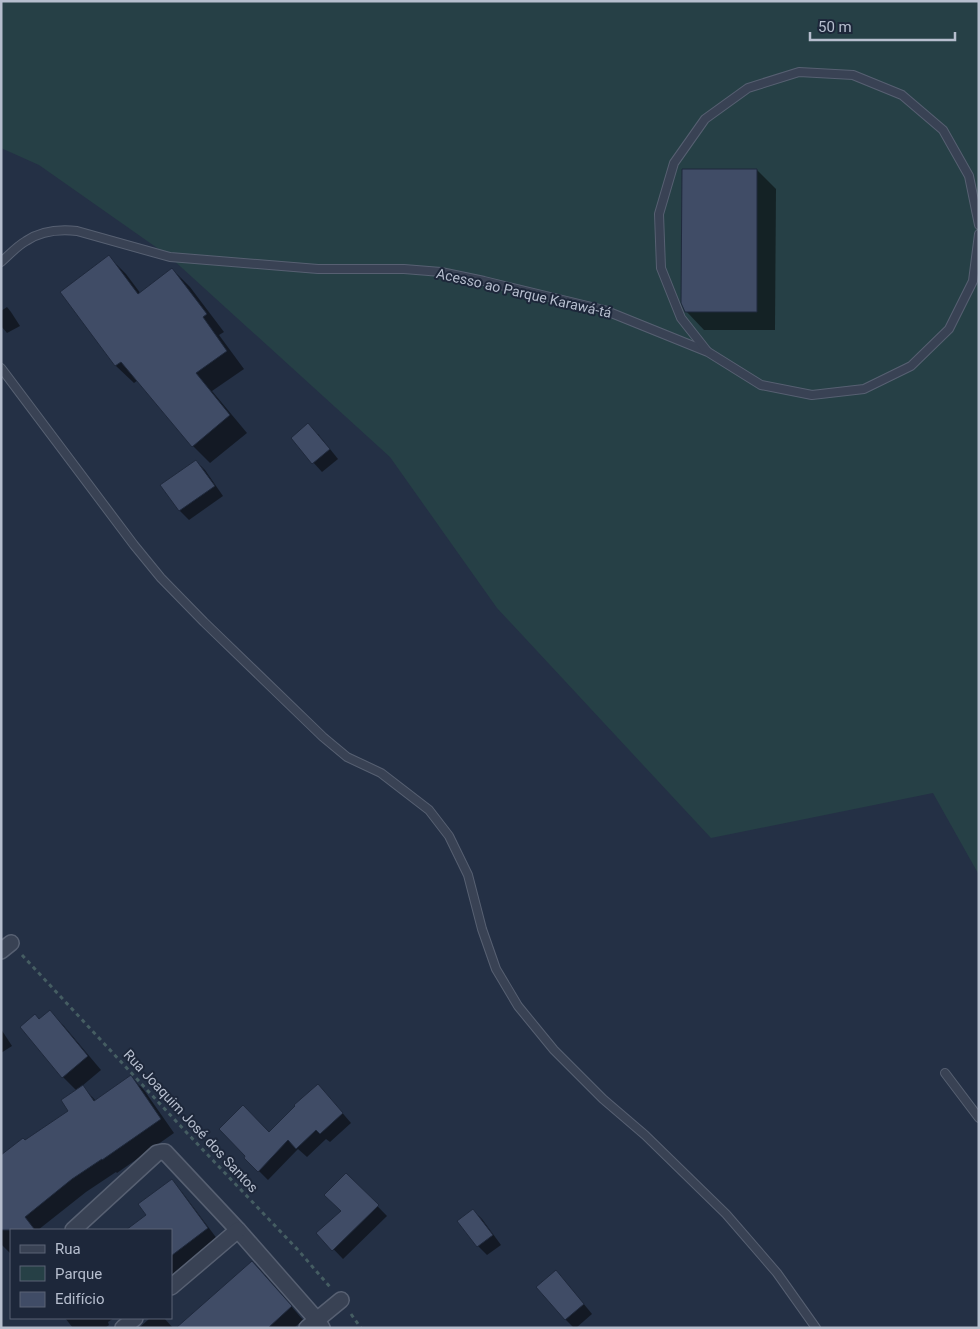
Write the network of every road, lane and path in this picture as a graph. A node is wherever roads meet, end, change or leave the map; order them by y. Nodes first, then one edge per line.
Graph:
1 (979, 225) edge
2 (979, 234) edge
3 (1, 262) edge
4 (708, 352) junction
5 (1, 368) edge
6 (6, 947) edge
7 (945, 1073) dead end
8 (979, 1118) edge
9 (74, 1229) edge
10 (238, 1230) junction
11 (172, 1286) edge
12 (341, 1300) junction
13 (134, 1319) edge
14 (315, 1325) edge
15 (123, 1328) edge
16 (361, 1328) edge
17 (816, 1328) edge

1 - 4 lane
2 - 4 lane, Acesso ao Parque Karawá-tá
3 - 4 lane, Acesso ao Parque Karawá-tá
5 - 17 lane
6 - 12 path, Rua Joaquim José dos Santos
7 - 8 lane
9 - 10 street
10 - 11 street
10 - 14 street
12 - 14 street
12 - 16 path, Rua Joaquim José dos Santos
13 - 15 street

